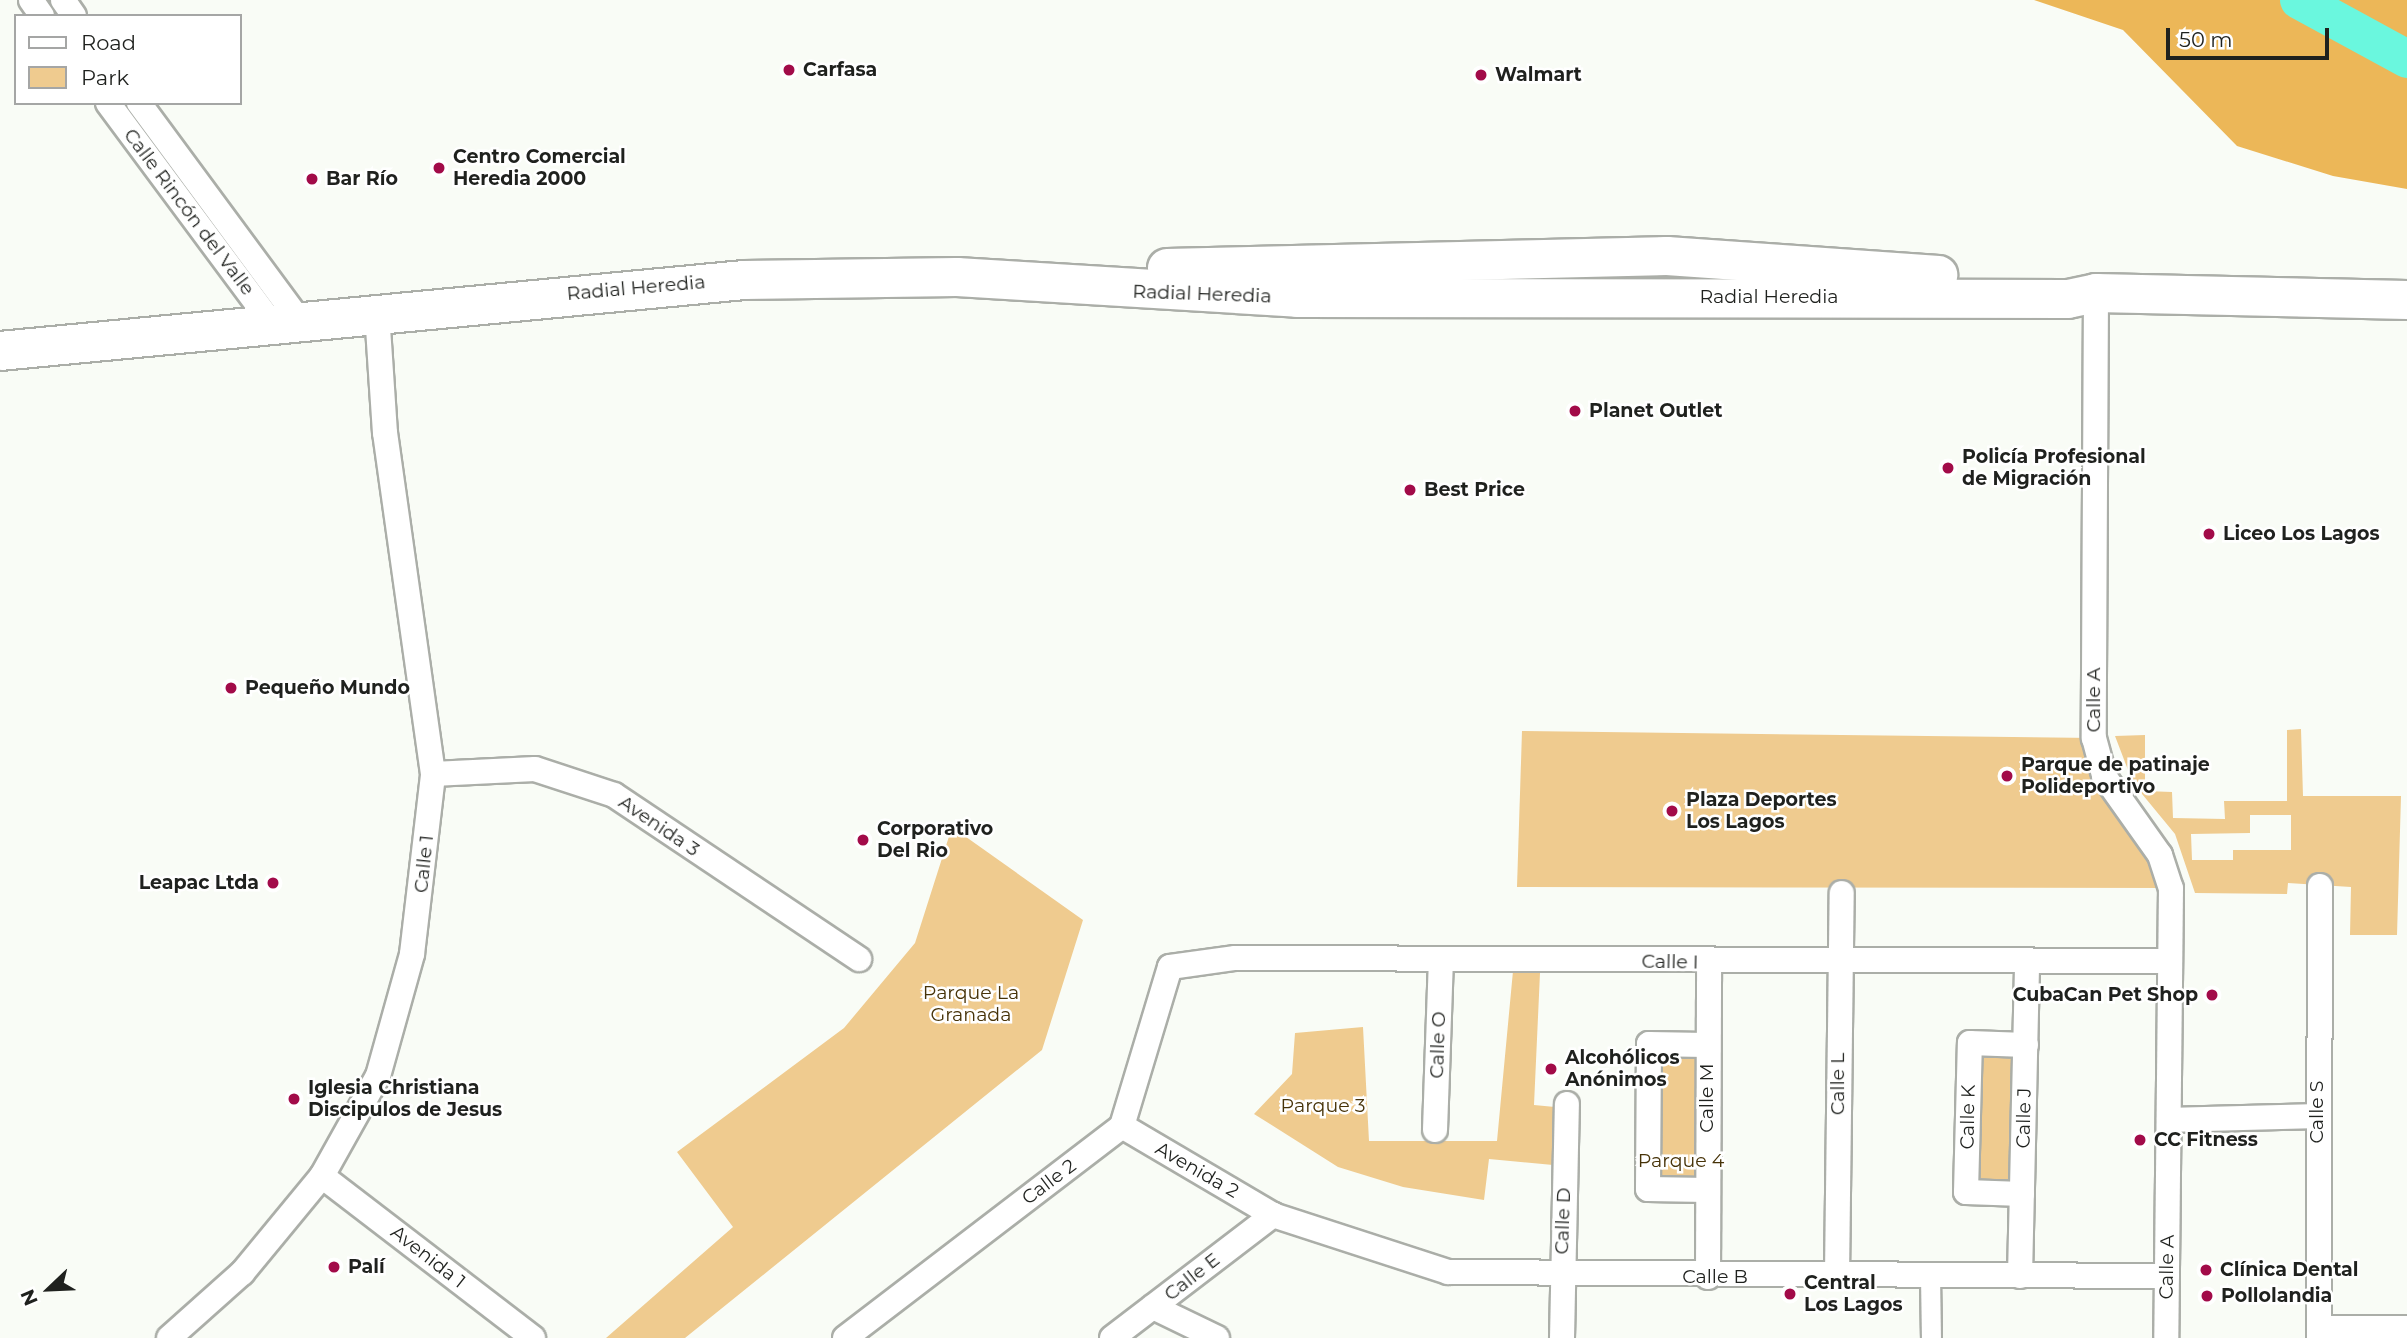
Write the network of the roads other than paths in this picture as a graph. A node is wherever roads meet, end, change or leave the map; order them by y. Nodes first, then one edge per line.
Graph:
1 (110, 105) edge
2 (140, 105) edge
3 (1667, 256) junction
4 (957, 276) junction
5 (2096, 293) junction
6 (1297, 298) junction
7 (2041, 299) junction
8 (2407, 300) edge
9 (377, 311) junction
10 (284, 320) junction
11 (0, 351) edge
12 (433, 774) junction
13 (2320, 886) dead end
14 (1842, 893) dead end
15 (859, 959) dead end
16 (1441, 960) junction
17 (1839, 960) junction
18 (2027, 960) junction
19 (2170, 961) junction
20 (1709, 962) junction
21 (1706, 1045) junction
22 (2026, 1045) junction
23 (1567, 1104) dead end
24 (2317, 1115) junction
25 (2169, 1120) junction
26 (1122, 1126) junction
27 (1436, 1130) dead end
28 (322, 1176) junction
29 (1707, 1190) junction
30 (2022, 1194) junction
31 (1273, 1215) junction
32 (1562, 1275) junction
33 (1837, 1276) junction
34 (1930, 1276) junction
35 (2020, 1276) junction
36 (2167, 1276) junction
37 (1708, 1277) junction
38 (1153, 1307) junction
39 (2407, 1328) edge
40 (2319, 1333) edge
41 (169, 1338) edge
42 (533, 1338) edge
43 (845, 1338) edge
44 (1112, 1338) edge
45 (1217, 1338) edge
46 (1562, 1338) edge
47 (1931, 1338) edge
48 (2166, 1338) edge

1 - 10 street, Calle Rincón del Valle
2 - 10 street, Calle Rincón del Valle
3 - 4 main road
3 - 5 main road
3 - 6 main road
3 - 7 main road
4 - 6 main road, Radial Heredia
4 - 9 main road, Radial Heredia
5 - 7 main road, Radial Heredia
5 - 8 main road, Radial Heredia
5 - 19 street, Calle A
6 - 7 main road, Radial Heredia
9 - 10 main road, Radial Heredia
9 - 12 street, Calle 1
10 - 11 main road, Radial Heredia
12 - 15 street, Avenida 3
12 - 28 street, Calle 1
13 - 24 street, Calle S
14 - 17 street, Calle L
16 - 20 street, Calle I
16 - 26 street, Calle I
16 - 27 street, Calle O
17 - 18 street, Calle I
17 - 20 street, Calle I
17 - 33 street, Calle L
18 - 19 street, Calle I
18 - 22 street, Calle J
19 - 25 street, Calle A
20 - 21 street, Calle M
21 - 29 street, Calle M
21 - 29 street
22 - 30 street, Calle J
22 - 30 street, Calle K
23 - 32 street, Calle D
24 - 25 street
24 - 40 street, Calle S
25 - 36 street, Calle A
26 - 31 street, Avenida 2
26 - 43 street, Calle 2
28 - 41 street, Calle 1
28 - 42 street, Avenida 1
29 - 37 street, Calle M
30 - 35 street, Calle J
31 - 32 street, Calle B
31 - 38 street, Calle E
32 - 37 street, Calle B
32 - 46 street, Calle D
33 - 34 street, Calle B
33 - 37 street, Calle B
34 - 35 street, Calle B
34 - 47 street
35 - 36 street, Calle B
36 - 48 street, Calle A
38 - 44 street, Calle E
38 - 45 street
39 - 40 street

